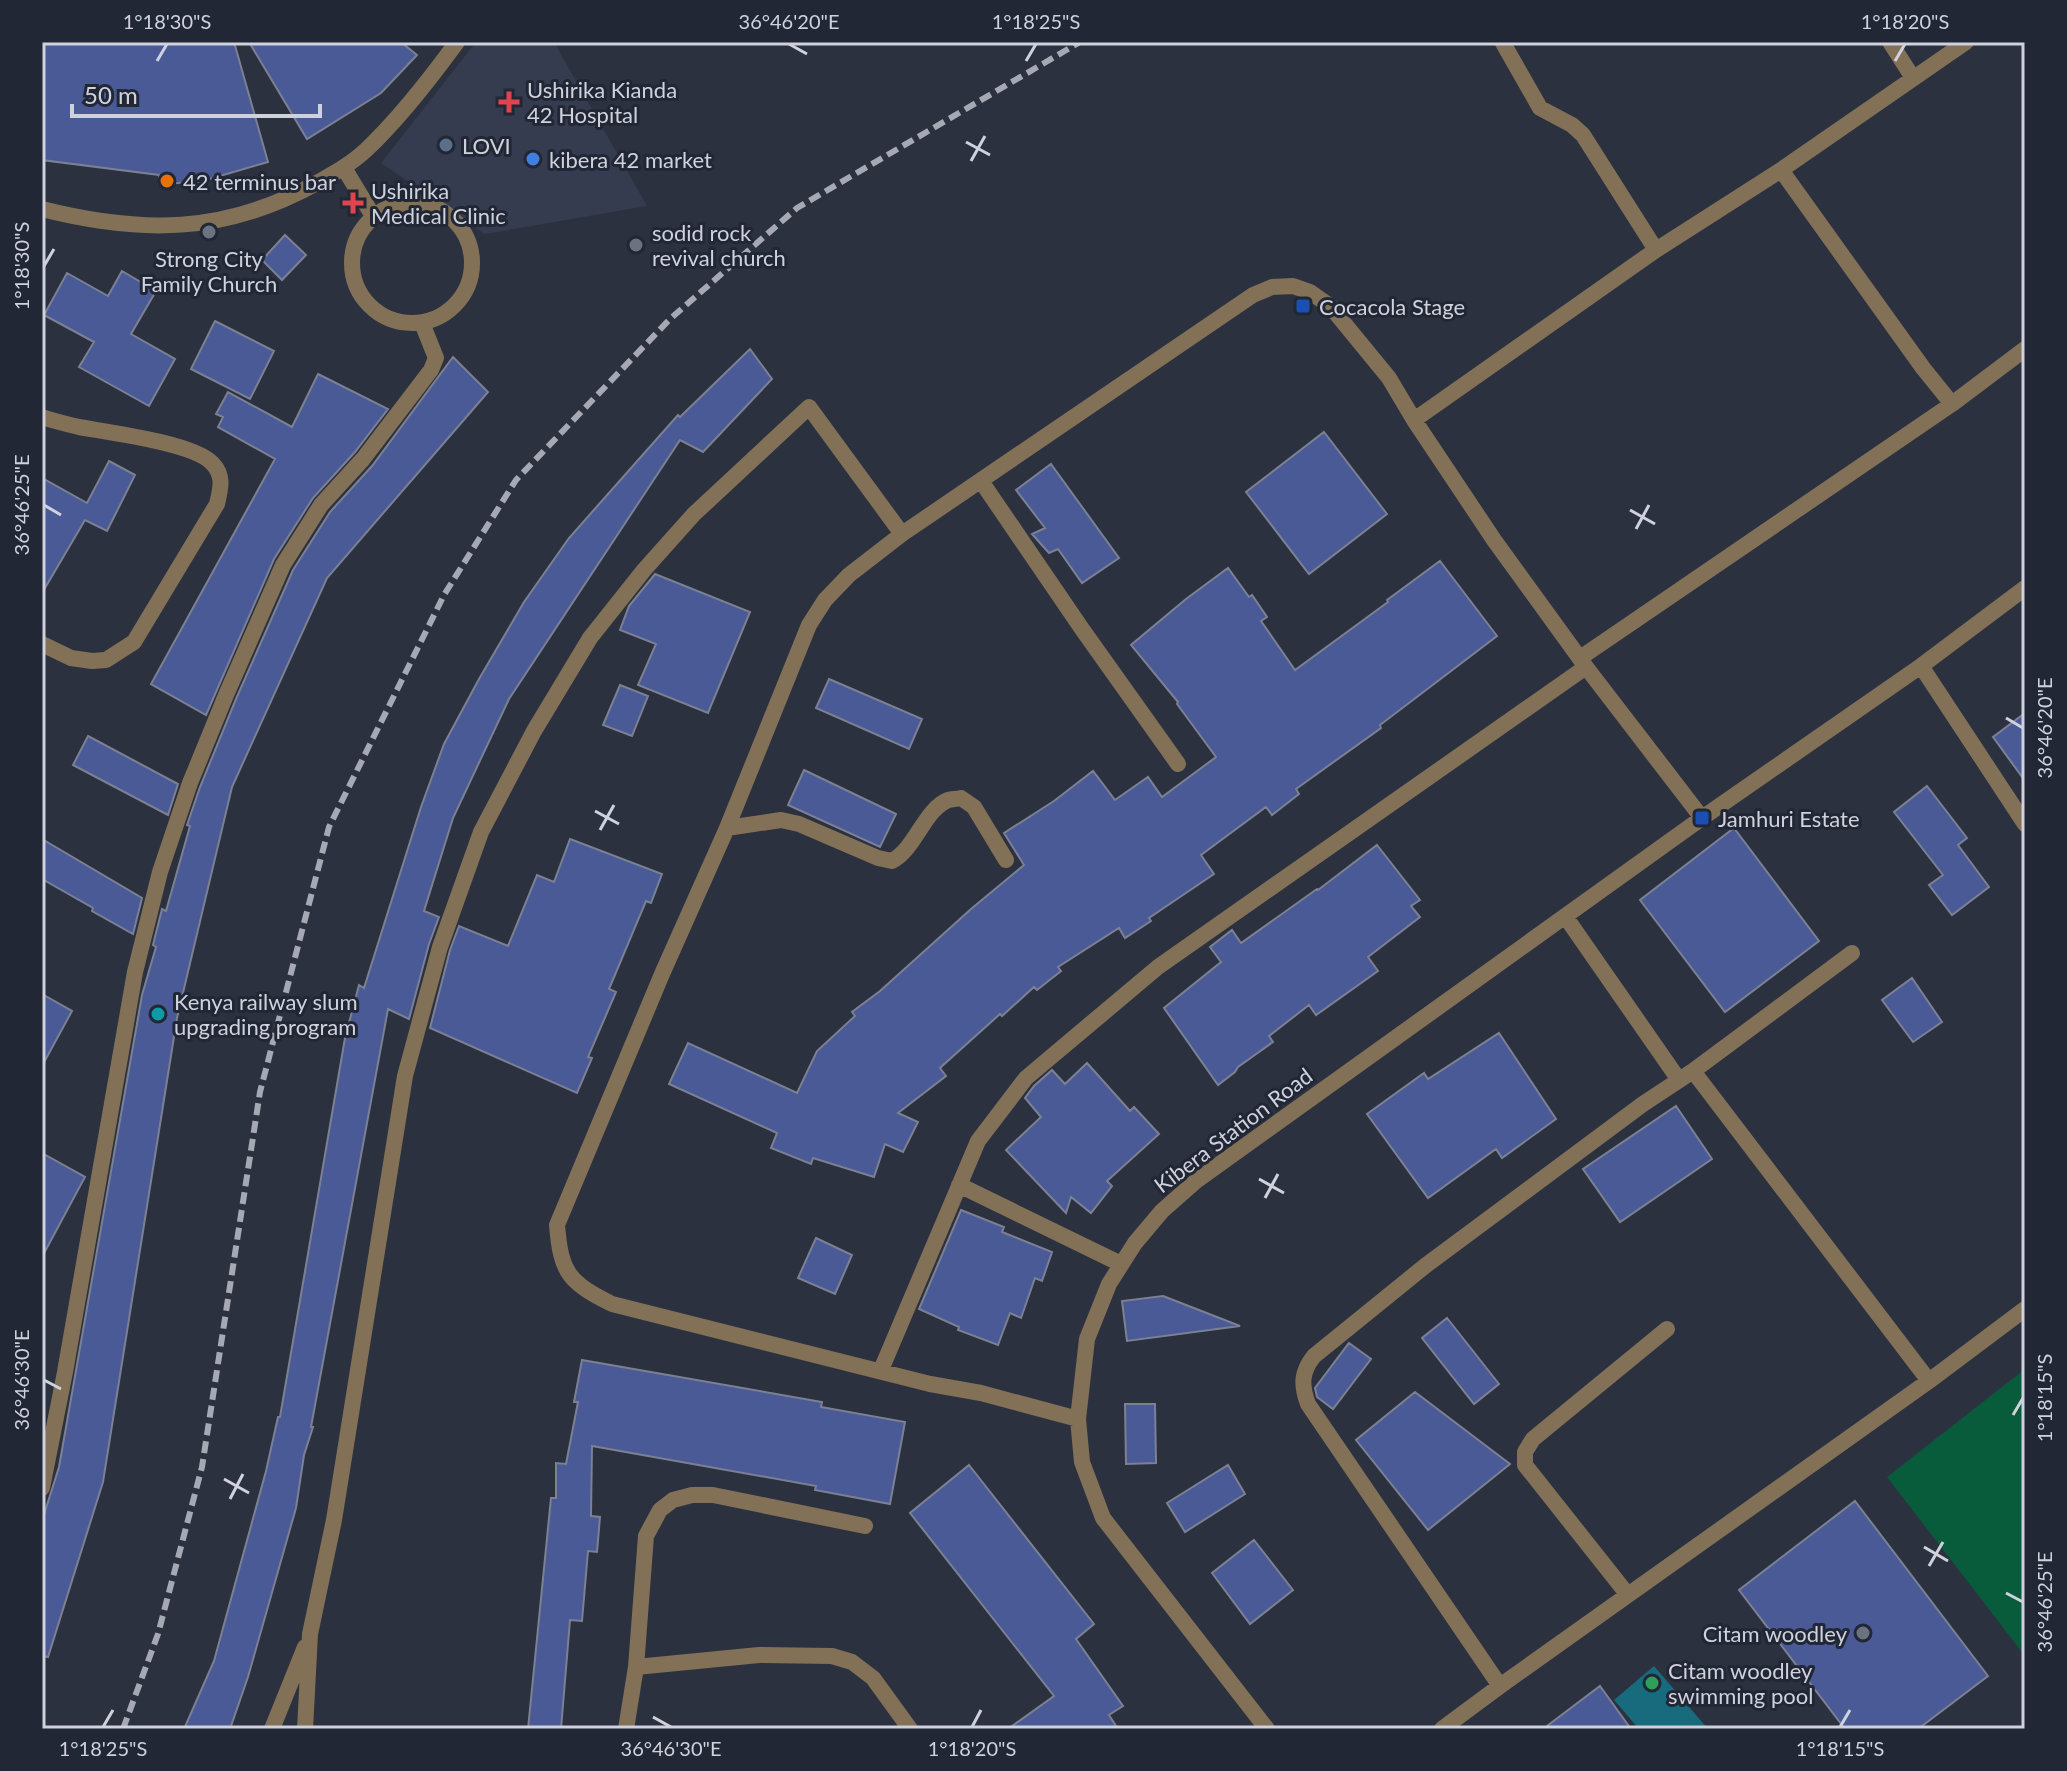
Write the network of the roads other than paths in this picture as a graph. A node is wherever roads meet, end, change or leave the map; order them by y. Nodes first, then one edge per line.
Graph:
1 (457, 42) edge
2 (1890, 42) edge
3 (1966, 42) edge
4 (1503, 43) edge
5 (1913, 78) junction
6 (344, 168) junction
7 (1781, 170) junction
8 (42, 209) edge
9 (373, 216) junction
10 (1656, 250) junction
11 (422, 323) junction
12 (2025, 349) edge
13 (1952, 404) junction
14 (42, 417) edge
15 (1414, 420) junction
16 (981, 481) junction
17 (902, 534) junction
18 (2025, 588) edge
19 (42, 644) edge
20 (1583, 663) junction
21 (1921, 666) junction
22 (1178, 764) dead end
23 (1702, 818) junction
24 (2025, 824) edge
25 (727, 828) junction
26 (1006, 860) dead end
27 (1565, 916) junction
28 (1852, 953) dead end
29 (1686, 1076) junction
30 (959, 1185) junction
31 (1121, 1264) junction
32 (2025, 1309) edge
33 (1667, 1329) dead end
34 (881, 1370) junction
35 (1929, 1381) junction
36 (1078, 1419) junction
37 (42, 1488) edge
38 (865, 1526) dead end
39 (1628, 1595) junction
40 (310, 1634) junction
41 (636, 1667) junction
42 (1500, 1686) junction
43 (272, 1729) edge
44 (305, 1729) edge
45 (626, 1729) edge
46 (910, 1729) edge
47 (1267, 1729) edge
48 (1442, 1729) edge

1 - 6 street
2 - 5 street
3 - 5 street
4 - 10 street
5 - 7 street
6 - 8 street
6 - 9 street
7 - 10 street
7 - 13 street
9 - 11 street
9 - 11 street
10 - 15 street
11 - 37 street
12 - 13 street
13 - 20 street
14 - 19 street
15 - 16 street
15 - 20 street
16 - 17 street
16 - 22 street
17 - 25 street
17 - 40 street
18 - 21 street, Kibera Station Road
20 - 23 street
20 - 30 street
21 - 23 street, Kibera Station Road
21 - 24 street
23 - 27 street, Kibera Station Road
25 - 26 street
25 - 34 street
27 - 29 street
27 - 31 street, Kibera Station Road
28 - 29 street
29 - 35 street
29 - 42 street
30 - 31 street
30 - 34 street
31 - 36 street, Kibera Station Road
32 - 35 street
33 - 39 street
34 - 36 street
35 - 39 street
36 - 47 street, Kibera Station Road
38 - 41 street
39 - 42 street
40 - 43 street
40 - 44 street
41 - 45 street
41 - 46 street
42 - 48 street

